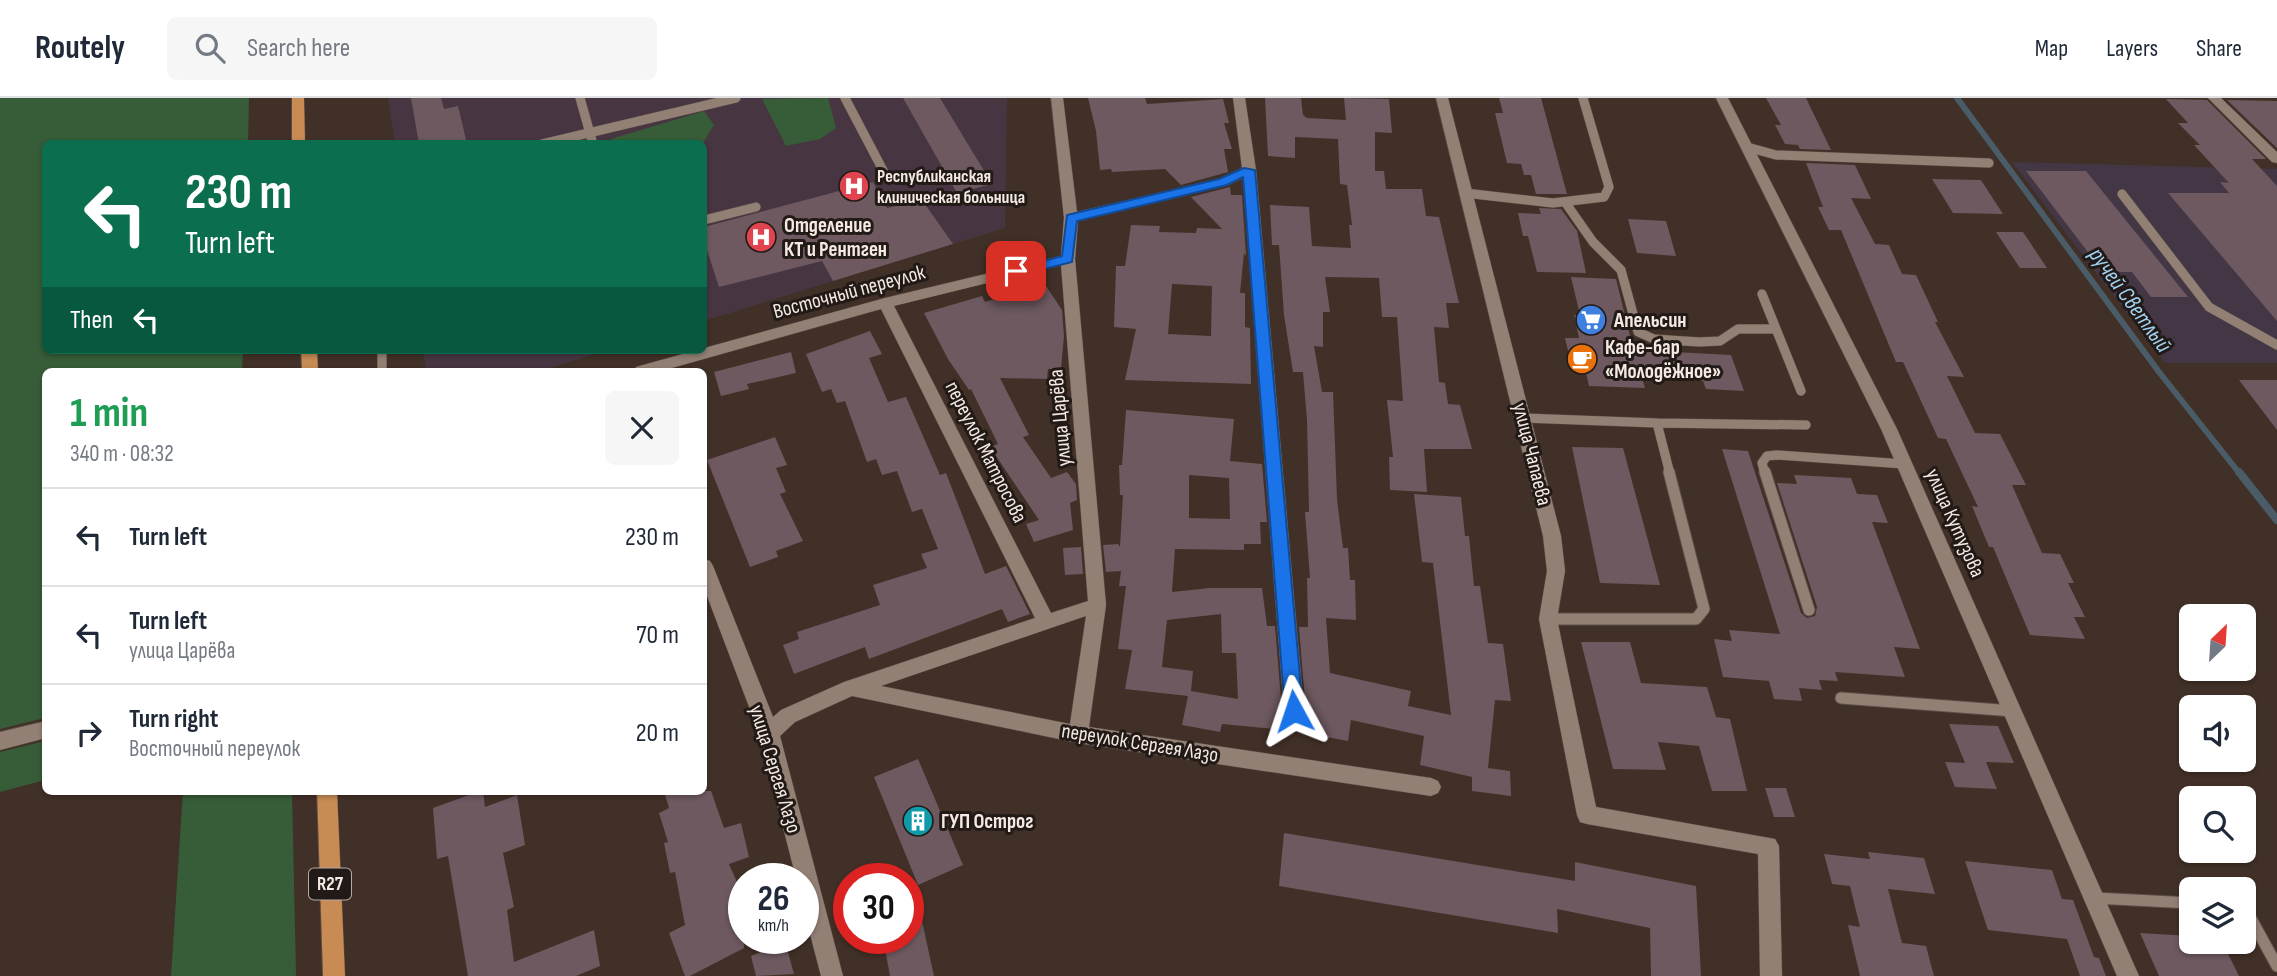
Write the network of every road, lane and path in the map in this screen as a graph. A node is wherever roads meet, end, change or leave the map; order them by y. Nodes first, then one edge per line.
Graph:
1 (298, 98) edge
2 (580, 98) edge
3 (737, 98) edge
4 (845, 98) edge
5 (1057, 98) edge
6 (1239, 98) edge
7 (1442, 98) edge
8 (1583, 98) edge
9 (1722, 98) edge
10 (2214, 98) edge
11 (590, 132) junction
12 (299, 140) edge
13 (558, 140) edge
14 (592, 140) edge
15 (1746, 147) junction
16 (2277, 159) edge
17 (1989, 163) dead end
18 (1249, 170) junction
19 (887, 178) dead end
20 (1465, 193) junction
21 (2122, 194) dead end
22 (1565, 202) junction
23 (756, 207) dead end
24 (1071, 218) junction
25 (707, 219) edge
26 (1068, 259) junction
27 (1762, 295) dead end
28 (885, 303) junction
29 (1776, 329) junction
30 (2277, 345) edge
31 (706, 354) edge
32 (707, 354) edge
33 (657, 368) edge
34 (1801, 391) dead end
35 (1524, 418) junction
36 (1657, 423) junction
37 (1806, 425) dead end
38 (1904, 464) junction
39 (707, 574) edge
40 (1097, 605) junction
41 (1809, 610) dead end
42 (1548, 619) junction
43 (1046, 622) junction
44 (852, 688) junction
45 (1841, 698) dead end
46 (1294, 711) dead end
47 (2013, 711) junction
48 (42, 730) edge
49 (769, 733) junction
50 (1078, 734) junction
51 (0, 741) edge
52 (1431, 787) dead end
53 (327, 795) edge
54 (2095, 898) junction
55 (2179, 902) edge
56 (2256, 928) edge
57 (2277, 966) edge
58 (334, 976) edge
59 (832, 976) edge
60 (1771, 976) edge
61 (2128, 976) edge

1 - 12 main road
2 - 11 lane
3 - 11 lane
4 - 19 lane
5 - 24 street, улица Царёва
6 - 18 street
7 - 20 street, улица Чапаева
8 - 22 lane
9 - 15 street, улица Кутузова
10 - 16 street
11 - 13 lane
11 - 14 lane
15 - 17 lane
15 - 38 street, улица Кутузова
18 - 24 street
18 - 46 street
20 - 22 lane
20 - 35 street, улица Чапаева
21 - 30 lane
22 - 29 lane
23 - 25 lane
24 - 26 street, улица Царёва
26 - 28 street, Восточный переулок
26 - 40 street, улица Царёва
27 - 29 lane
28 - 32 street, Восточный переулок
28 - 43 street, переулок Матросова
29 - 34 lane
31 - 33 street, Восточный переулок
35 - 36 lane
35 - 42 street, улица Чапаева
36 - 37 lane
36 - 42 lane
38 - 41 lane
38 - 47 street, улица Кутузова
39 - 49 street, улица Сергея Лазо
40 - 43 street
40 - 50 street, улица Царёва
42 - 60 street, улица Чапаева
43 - 44 street
44 - 49 street
44 - 50 street, переулок Сергея Лазо
45 - 47 lane
47 - 54 street, улица Кутузова
48 - 51 street
49 - 59 street, улица Сергея Лазо
50 - 52 street, переулок Сергея Лазо
53 - 58 main road, R27
54 - 55 lane
54 - 61 street, улица Кутузова
56 - 57 lane

